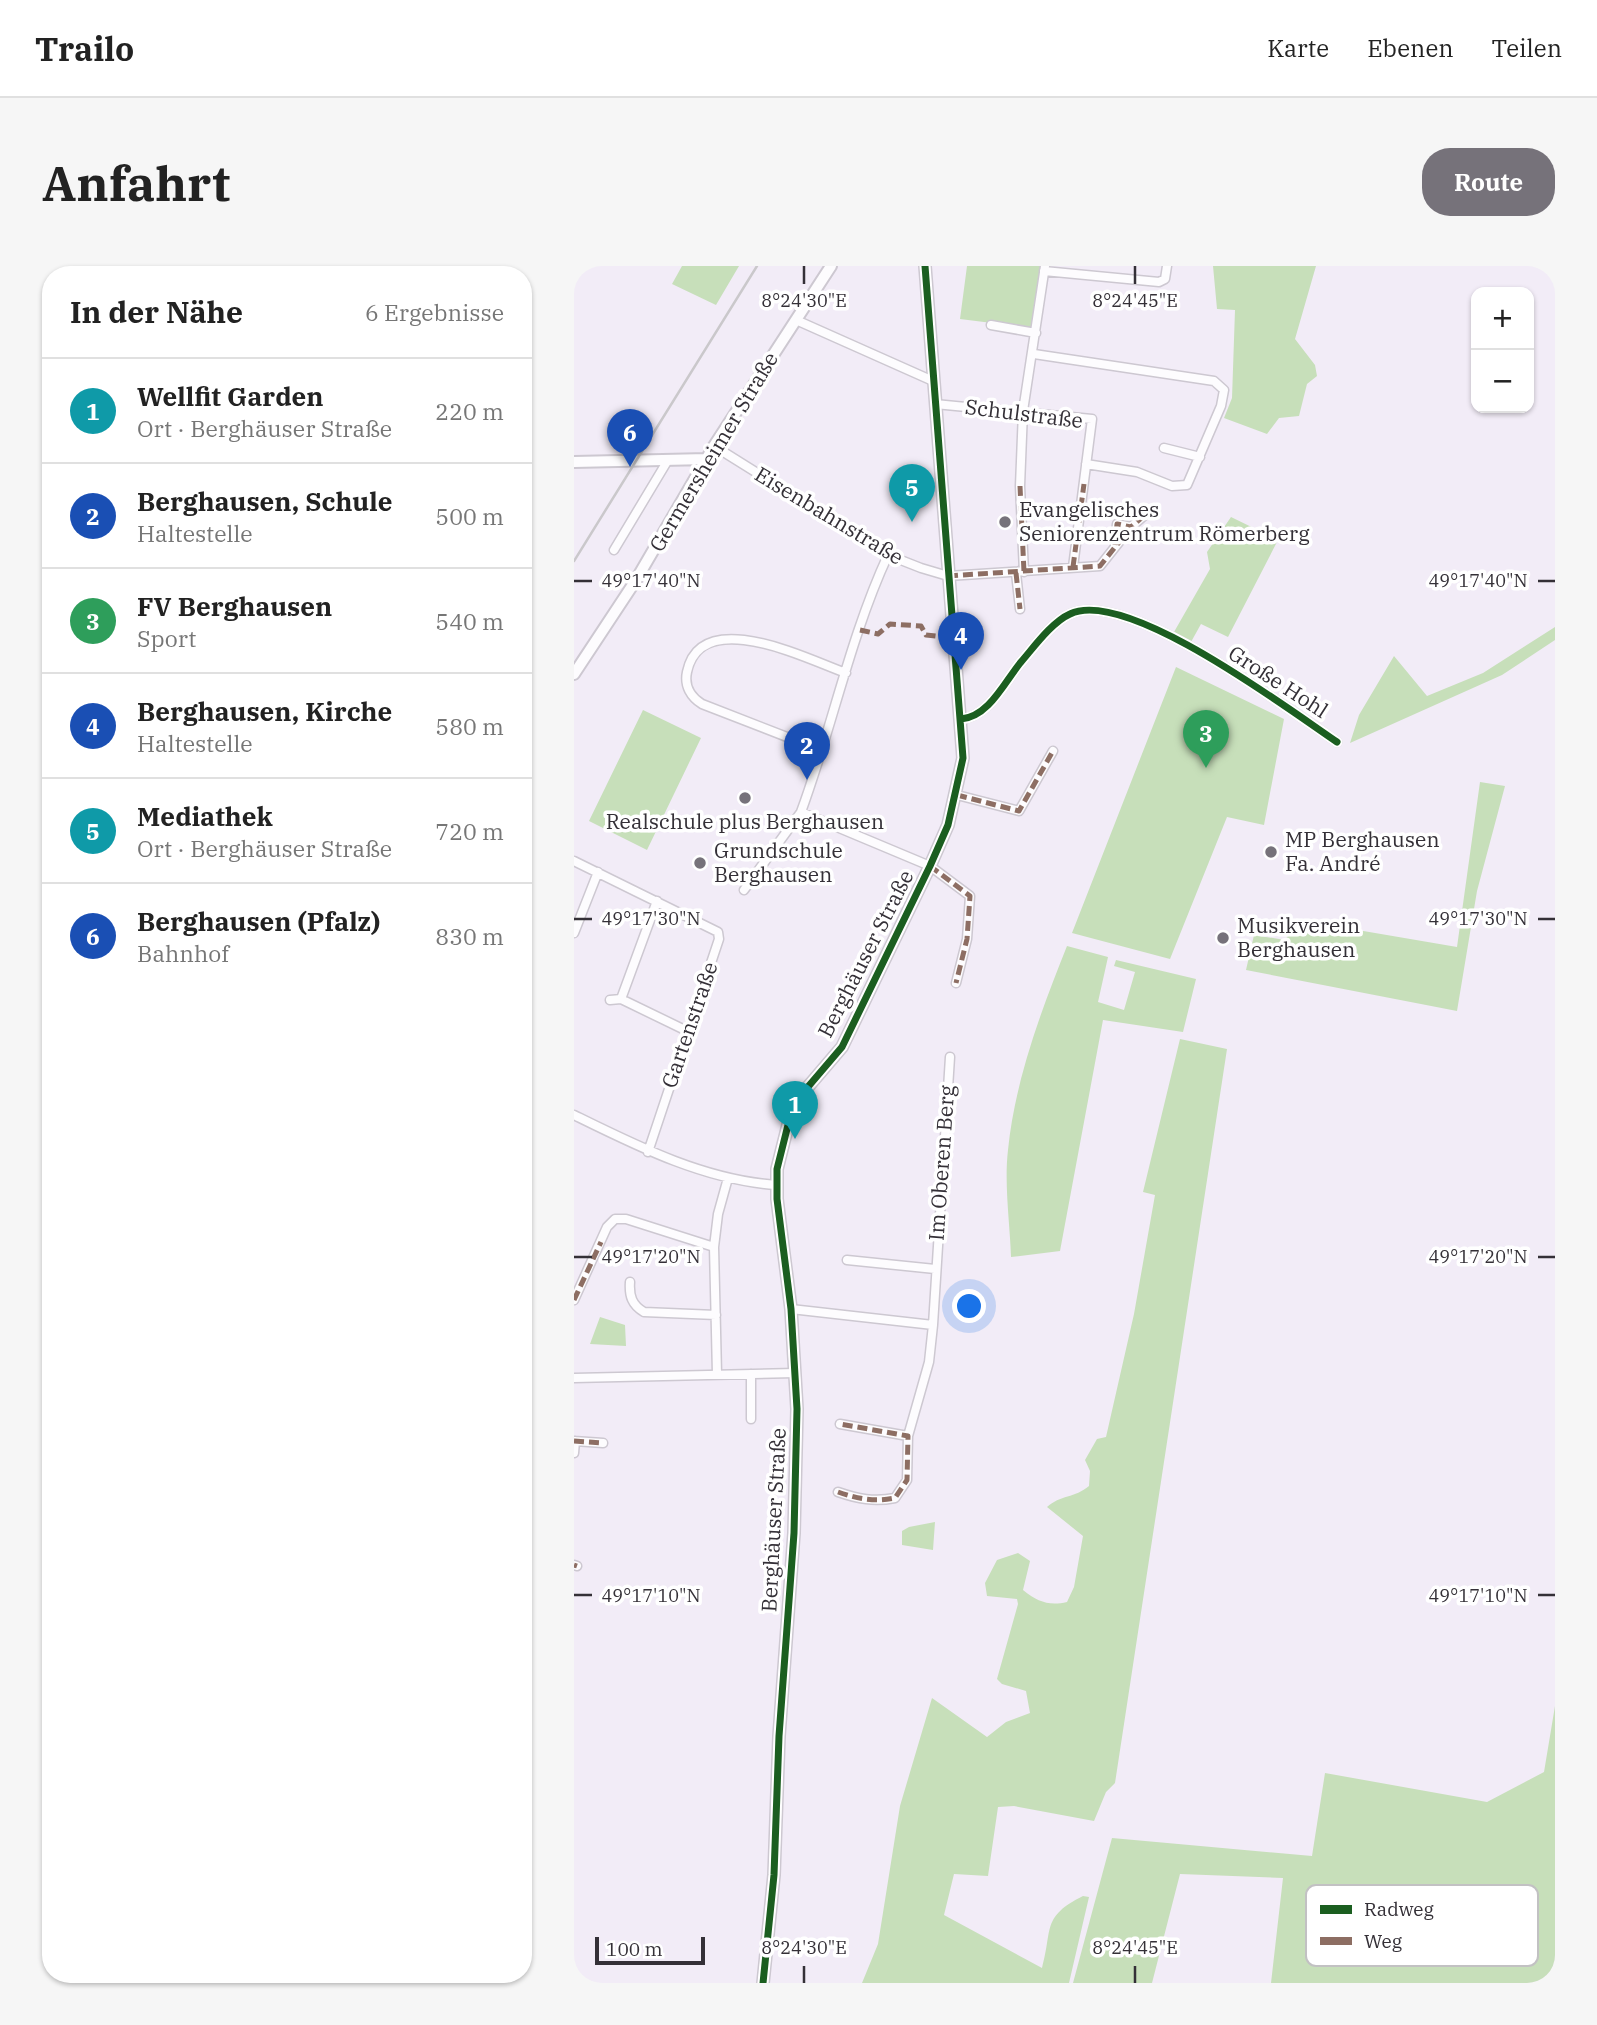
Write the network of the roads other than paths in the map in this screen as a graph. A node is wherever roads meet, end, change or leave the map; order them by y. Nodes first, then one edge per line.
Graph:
1 (831, 266) edge
2 (925, 266) edge
3 (1167, 266) edge
4 (1045, 268) edge
5 (796, 320) junction
6 (991, 325) dead end
7 (1036, 333) junction
8 (1034, 354) junction
9 (933, 381) junction
10 (935, 404) junction
11 (1023, 411) junction
12 (714, 446) junction
13 (1164, 448) dead end
14 (1200, 457) junction
15 (707, 459) junction
16 (668, 460) junction
17 (574, 462) edge
18 (1086, 464) junction
19 (1147, 513) dead end
20 (614, 550) dead end
21 (888, 555) junction
22 (1073, 568) junction
23 (1020, 573) junction
24 (948, 576) junction
25 (1020, 609) dead end
26 (846, 673) junction
27 (574, 674) edge
28 (961, 719) junction
29 (1337, 742) dead end
30 (823, 751) junction
31 (1053, 751) dead end
32 (957, 795) junction
33 (801, 812) junction
34 (574, 861) edge
35 (930, 866) junction
36 (597, 872) junction
37 (744, 890) dead end
38 (657, 901) junction
39 (574, 933) edge
40 (956, 983) dead end
41 (621, 999) junction
42 (610, 1000) dead end
43 (687, 1031) junction
44 (950, 1057) dead end
45 (574, 1115) edge
46 (648, 1152) junction
47 (728, 1178) junction
48 (776, 1185) junction
49 (714, 1247) junction
50 (847, 1259) dead end
51 (935, 1269) junction
52 (630, 1282) dead end
53 (574, 1300) edge
54 (791, 1309) junction
55 (716, 1315) junction
56 (933, 1325) junction
57 (795, 1373) junction
58 (717, 1374) junction
59 (751, 1374) junction
60 (574, 1378) edge
61 (751, 1419) dead end
62 (840, 1424) dead end
63 (908, 1436) junction
64 (575, 1441) edge
65 (603, 1443) dead end
66 (574, 1452) edge
67 (838, 1492) dead end
68 (763, 1983) edge

1 - 5 street, Germersheimer Straße
2 - 9 street, Berghäuser Straße
3 - 4 street
4 - 7 street
5 - 9 street
5 - 12 street, Germersheimer Straße
6 - 7 street
7 - 8 street
8 - 11 street
8 - 14 street
9 - 10 street, Berghäuser Straße
10 - 11 street, Schulstraße
10 - 24 street, Berghäuser Straße
11 - 18 street, Schulstraße
11 - 23 street
12 - 15 street, Germersheimer Straße
12 - 21 street, Eisenbahnstraße
13 - 14 street
14 - 18 street
15 - 16 street
15 - 27 street, Germersheimer Straße
16 - 17 street
16 - 20 street
18 - 22 street, Schulstraße
19 - 22 street
21 - 24 street, Eisenbahnstraße
21 - 26 street
22 - 23 street
23 - 24 street
23 - 25 street
24 - 28 street, Berghäuser Straße
26 - 30 street
26 - 30 street
28 - 29 street, Große Hohl
28 - 32 street, Berghäuser Straße
30 - 33 street
31 - 32 street
32 - 35 street, Berghäuser Straße
33 - 35 street
33 - 37 street
34 - 36 street, Gartenstraße
35 - 40 street
35 - 48 street, Berghäuser Straße
36 - 38 street, Gartenstraße
36 - 39 street
38 - 41 street
38 - 43 street, Gartenstraße
41 - 42 street
41 - 43 street
43 - 46 street, Gartenstraße
44 - 51 street, Im Oberen Berg
45 - 46 street
46 - 47 street
47 - 48 street
47 - 49 street
48 - 54 street, Berghäuser Straße
49 - 53 street
49 - 55 street
50 - 51 street, Im Oberen Berg
51 - 56 street, Im Oberen Berg
52 - 55 street
54 - 56 street
54 - 57 street, Berghäuser Straße
55 - 58 street
56 - 63 street, Im Oberen Berg
57 - 59 street
57 - 68 street, Berghäuser Straße
58 - 59 street
58 - 60 street
59 - 61 street
62 - 63 street
63 - 67 street, Im Oberen Berg
64 - 65 street
64 - 66 street

